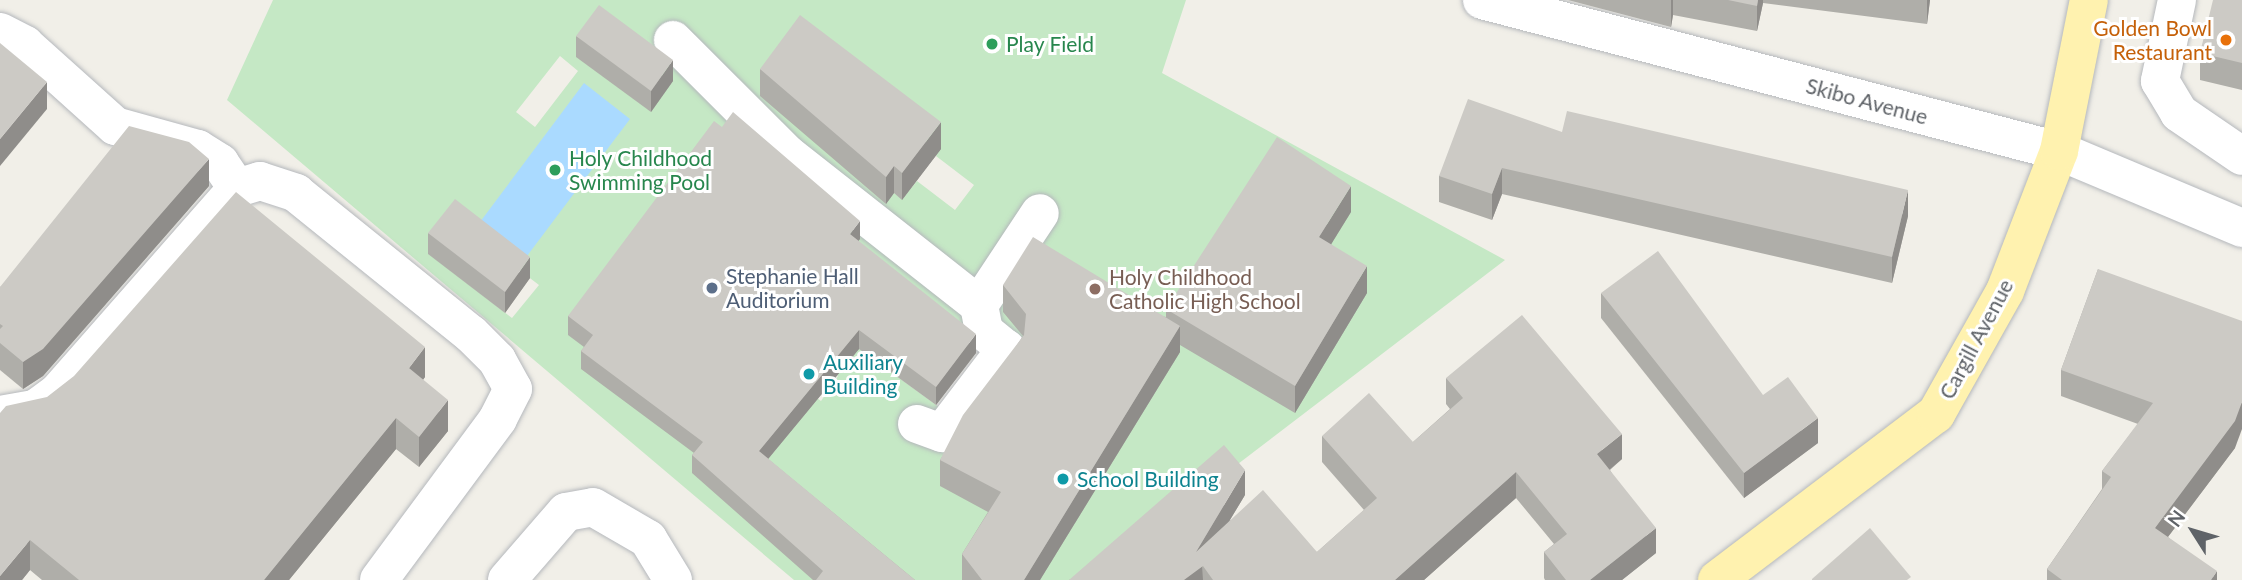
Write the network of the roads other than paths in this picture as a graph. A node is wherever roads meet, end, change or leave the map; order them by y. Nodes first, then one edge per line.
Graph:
1 (1482, 0) edge
2 (2089, 0) edge
3 (2178, 0) edge
4 (0, 32) edge
5 (673, 40) dead end
6 (2059, 151) junction
7 (2242, 156) edge
8 (237, 187) junction
9 (1040, 213) dead end
10 (2242, 228) edge
11 (979, 305) junction
12 (0, 415) edge
13 (917, 424) dead end
14 (379, 580) edge
15 (508, 580) edge
16 (673, 580) edge
17 (1717, 580) edge

1 - 6 street, Skibo Avenue
2 - 6 main road, Cargill Avenue
3 - 7 street
4 - 8 street
5 - 11 street
6 - 10 street, Skibo Avenue
6 - 17 main road, Cargill Avenue
8 - 12 street
8 - 14 street
9 - 11 street
11 - 13 street
15 - 16 street

